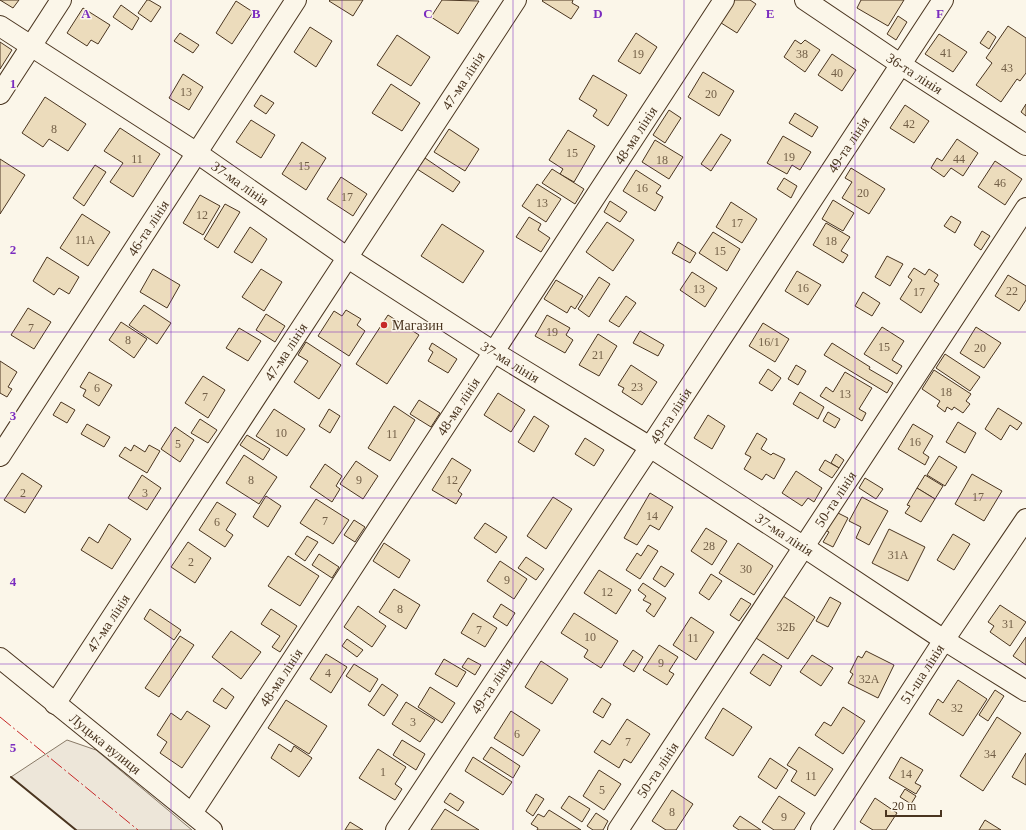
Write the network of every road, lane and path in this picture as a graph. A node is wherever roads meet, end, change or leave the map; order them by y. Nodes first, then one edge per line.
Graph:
1 (61, 0) edge
2 (296, 0) edge
3 (516, 0) edge
4 (724, 0) edge
5 (805, 0) edge
6 (943, 0) edge
7 (0, 26) edge
8 (31, 46) junction
9 (900, 64) junction
10 (0, 94) edge
11 (1026, 144) edge
12 (197, 153) junction
13 (1026, 208) edge
14 (348, 258) junction
15 (494, 352) junction
16 (650, 447) junction
17 (0, 456) edge
18 (1026, 519) edge
19 (804, 547) junction
20 (944, 640) junction
21 (0, 658) edge
22 (1026, 690) edge
23 (56, 704) junction
24 (192, 813) junction
25 (212, 830) edge
26 (396, 830) edge
27 (618, 830) edge
28 (821, 830) edge

1 - 8 street
2 - 12 street, 46-та лінія
3 - 14 street, 47-ма лінія
4 - 15 street, 48-ма лінія
5 - 9 street, 36-та лінія
6 - 9 street, 49-та лінія
7 - 8 street, 37-ма лінія
8 - 10 street
8 - 12 street, 37-ма лінія
9 - 11 street, 36-та лінія
9 - 16 street, 49-та лінія
12 - 14 street, 37-ма лінія
12 - 17 street, 46-та лінія
13 - 19 street, 50-та лінія
14 - 15 street, 37-ма лінія
14 - 23 street, 47-ма лінія
15 - 16 street, 37-ма лінія
15 - 24 street, 48-ма лінія
16 - 19 street, 37-ма лінія
16 - 26 street, 49-та лінія
18 - 20 street, 51-ша лінія
19 - 20 street, 37-ма лінія
19 - 27 street, 50-та лінія
20 - 22 street, 37-ма лінія
20 - 28 street, 51-ша лінія
21 - 23 street, Луцька вулиця
23 - 24 street, Луцька вулиця
24 - 25 street, Луцька вулиця

